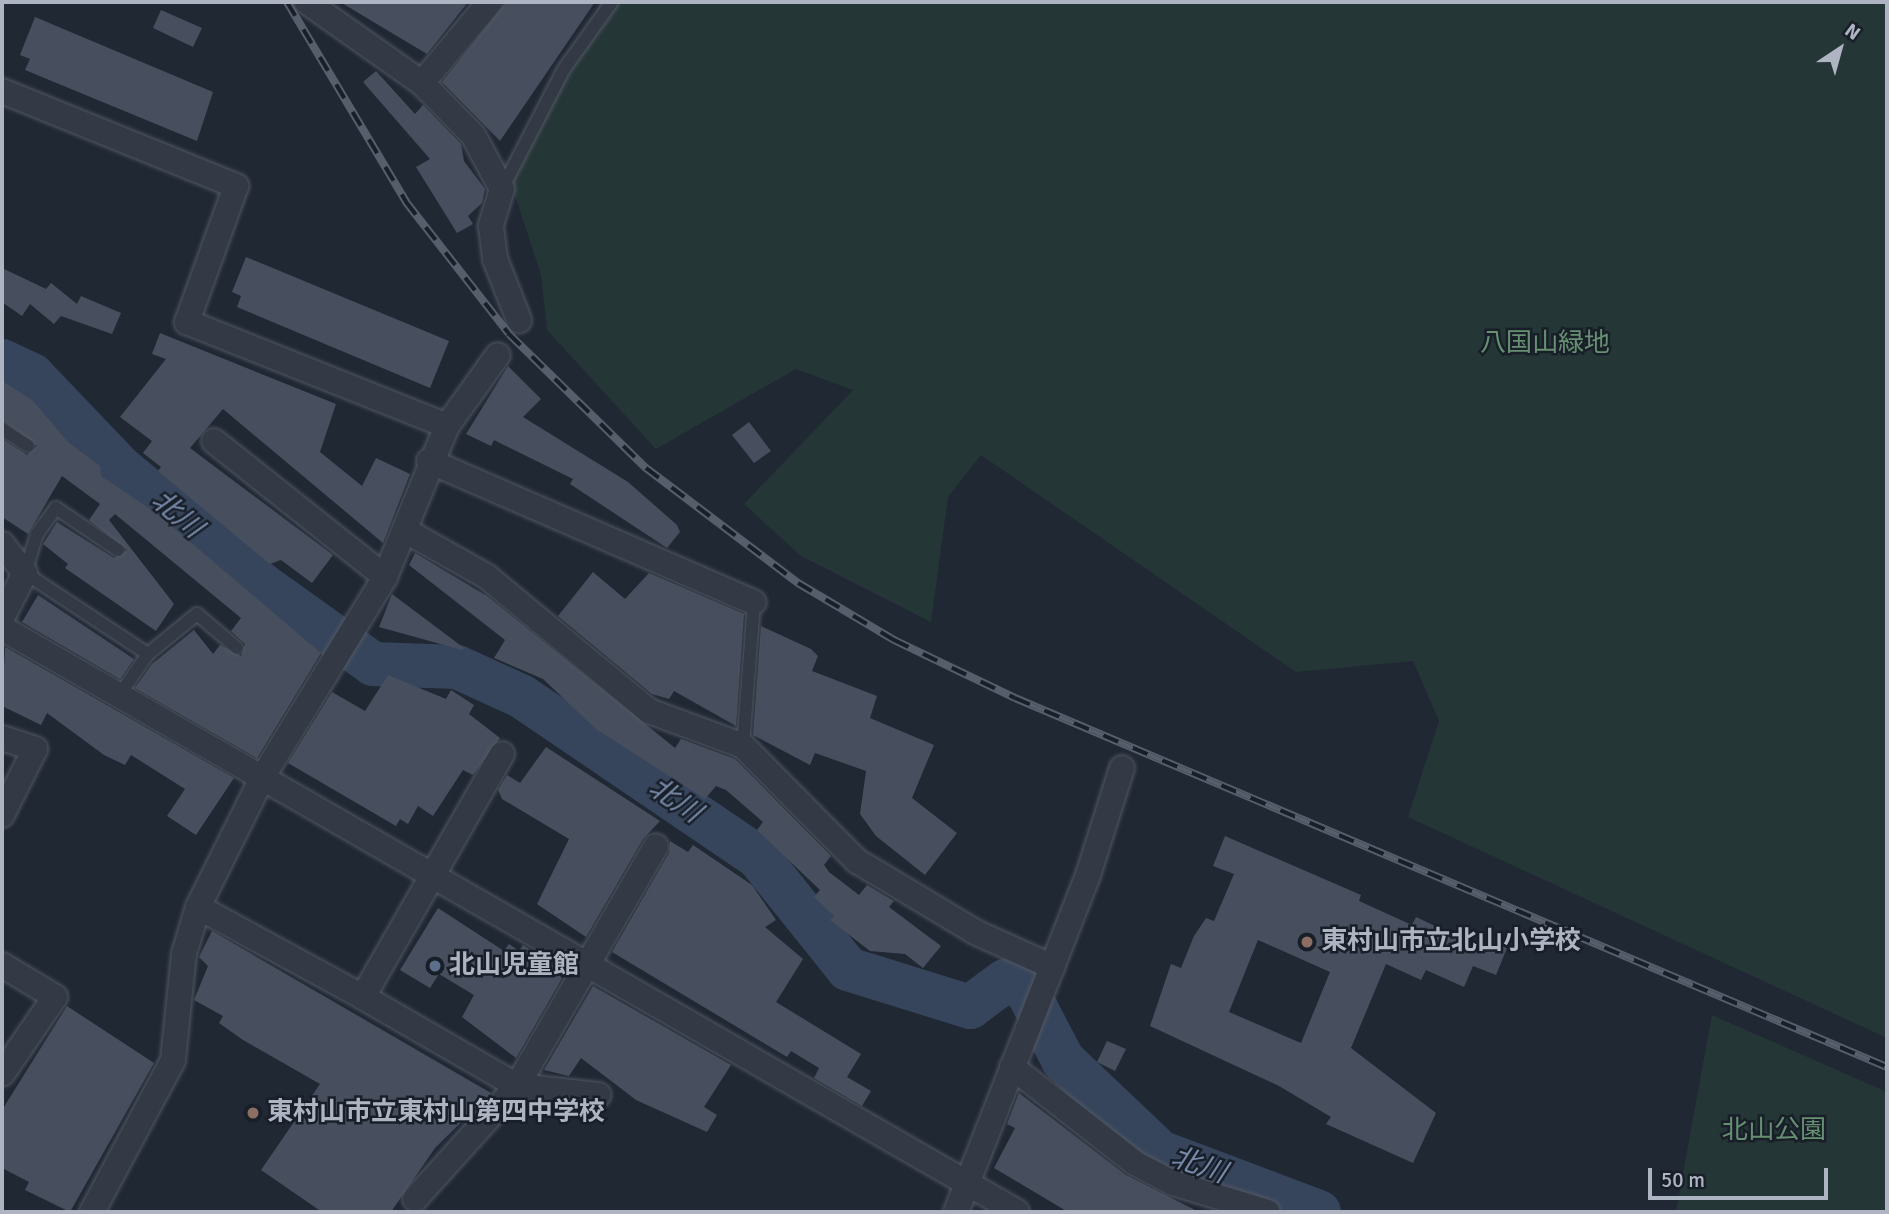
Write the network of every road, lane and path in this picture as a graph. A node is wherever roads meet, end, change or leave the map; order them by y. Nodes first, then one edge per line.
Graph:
1 (307, 2) edge
2 (490, 2) edge
3 (612, 2) edge
4 (332, 9) edge
5 (422, 83) junction
6 (2, 91) edge
7 (502, 190) junction
8 (519, 320) dead end
9 (498, 355) dead end
10 (447, 426) junction
11 (2, 429) edge
12 (214, 440) dead end
13 (28, 446) dead end
14 (429, 461) junction
15 (408, 532) junction
16 (2, 544) edge
17 (118, 550) dead end
18 (26, 573) junction
19 (385, 577) junction
20 (754, 602) joint
21 (2, 618) edge
22 (2, 628) edge
23 (237, 648) dead end
24 (148, 654) junction
25 (117, 698) junction
26 (2, 738) edge
27 (743, 746) junction
28 (502, 754) dead end
29 (1122, 768) dead end
30 (262, 778) junction
31 (2, 816) edge
32 (656, 846) dead end
33 (435, 876) junction
34 (198, 907) junction
35 (2, 965) edge
36 (591, 967) junction
37 (1048, 978) junction
38 (363, 997) junction
39 (1016, 1058) junction
40 (2, 1074) edge
41 (517, 1086) junction
42 (599, 1095) dead end
43 (967, 1183) junction
44 (415, 1199) dead end
45 (92, 1212) edge
46 (956, 1212) edge
47 (1017, 1212) edge
48 (1268, 1212) edge

1 - 4 street
2 - 5 street
3 - 7 lane
4 - 5 street
5 - 7 street
6 - 10 street
7 - 8 street
9 - 10 street
10 - 14 street
11 - 13 lane
12 - 19 street
14 - 15 street
14 - 20 street
15 - 19 street
15 - 27 street
16 - 18 street
17 - 18 lane
18 - 21 street
18 - 24 lane
19 - 30 street
20 - 27 lane
22 - 25 street
23 - 24 lane
24 - 25 lane
25 - 30 street
26 - 31 street
27 - 37 street
28 - 33 street
29 - 37 street
30 - 33 street
30 - 34 street
32 - 36 street
33 - 36 street
33 - 38 street
34 - 38 street
34 - 45 street
35 - 40 street
36 - 41 street
36 - 43 street
37 - 39 street
38 - 41 street
39 - 43 street
39 - 48 street
41 - 42 street
41 - 44 street
43 - 46 street
43 - 47 street

